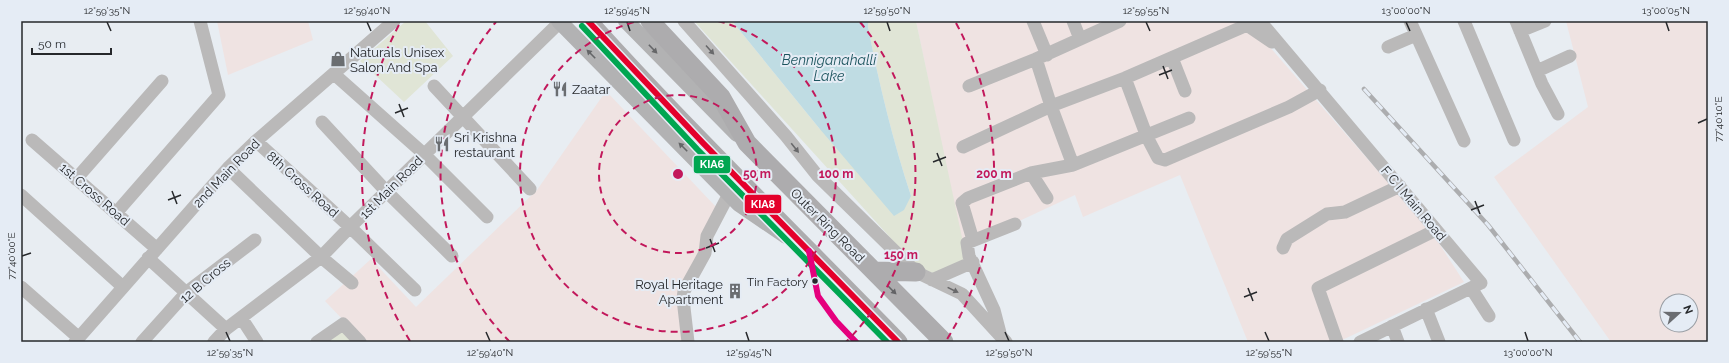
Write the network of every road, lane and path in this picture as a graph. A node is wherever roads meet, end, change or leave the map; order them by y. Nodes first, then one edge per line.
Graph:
1 (200, 21) edge
2 (394, 21) edge
3 (560, 21) edge
4 (588, 21) edge
5 (626, 21) edge
6 (650, 21) edge
7 (684, 21) edge
8 (1033, 21) edge
9 (1073, 21) edge
10 (1120, 21) edge
11 (1260, 21) edge
12 (1410, 21) edge
13 (1464, 21) edge
14 (1545, 21) edge
15 (1518, 26) edge
16 (1416, 34) junction
17 (1080, 39) junction
18 (1388, 47) dead end
19 (1284, 50) junction
20 (1570, 56) dead end
21 (1041, 57) junction
22 (1172, 58) junction
23 (1537, 71) junction
24 (334, 74) junction
25 (1125, 78) junction
26 (162, 81) dead end
27 (434, 86) dead end
28 (969, 86) dead end
29 (1320, 90) junction
30 (1184, 91) dead end
31 (1051, 106) junction
32 (1558, 114) dead end
33 (463, 118) junction
34 (1189, 118) dead end
35 (322, 122) dead end
36 (1147, 137) junction
37 (32, 140) dead end
38 (1514, 140) dead end
39 (256, 141) junction
40 (1464, 141) dead end
41 (747, 143) junction
42 (964, 146) dead end
43 (424, 154) junction
44 (1073, 165) junction
45 (228, 168) junction
46 (1031, 173) junction
47 (76, 179) junction
48 (1400, 186) junction
49 (734, 188) junction
50 (530, 189) dead end
51 (386, 191) junction
52 (21, 195) edge
53 (1047, 198) dead end
54 (116, 213) junction
55 (487, 217) dead end
56 (1015, 224) dead end
57 (350, 227) junction
58 (1436, 230) junction
59 (256, 240) dead end
60 (973, 240) junction
61 (1283, 248) dead end
62 (153, 254) junction
63 (452, 256) dead end
64 (321, 257) junction
65 (973, 262) junction
66 (874, 271) junction
67 (916, 272) junction
68 (932, 280) junction
69 (352, 283) dead end
70 (21, 287) edge
71 (123, 287) junction
72 (1471, 288) junction
73 (415, 290) dead end
74 (187, 292) junction
75 (1426, 309) junction
76 (1489, 316) dead end
77 (242, 319) junction
78 (1392, 326) junction
79 (226, 329) junction
80 (1003, 338) edge
81 (1373, 339) edge
82 (77, 340) edge
83 (142, 342) edge
84 (214, 342) edge
85 (257, 342) edge
86 (317, 342) edge
87 (360, 342) edge
88 (688, 342) edge
89 (898, 342) edge
90 (944, 342) edge
91 (1337, 342) edge
92 (1360, 342) edge
93 (1398, 342) edge
94 (1439, 342) edge

1 - 54 street
2 - 24 street, 2nd Main Road
3 - 33 street, 1st Main Road
49 -> 3 main road
4 - 49 highway
5 -> 41 main road
6 - 41 highway, Outer Ring Road
7 -> 67 street
8 - 21 street
9 - 17 street
10 - 17 street
11 - 19 street, F C I Main Road
12 - 16 street
13 - 38 street
14 - 15 street
15 - 23 street
16 - 18 street
16 - 40 street
17 - 21 street
19 - 22 street
19 - 29 street, F C I Main Road
20 - 23 street
21 - 28 street
21 - 31 street
22 - 25 street
22 - 30 street
23 - 32 street
24 - 39 street, 2nd Main Road
24 - 43 street
25 - 31 street
25 - 36 street
26 - 47 street
27 - 33 street
29 - 36 street
29 - 48 street, F C I Main Road
31 - 42 street
31 - 44 street
33 - 43 street, 1st Main Road
33 - 50 street
34 - 36 street
35 - 51 street
36 - 44 street
37 - 47 street, 1st Cross Road
39 - 45 street, 2nd Main Road
39 - 57 street, 8th Cross Road
41 - 66 highway, Outer Ring Road
43 - 51 street, 1st Main Road
43 - 55 street
44 - 46 street
45 - 62 street, 2nd Main Road
45 - 64 street
46 - 53 street
46 - 60 street
47 - 54 street, 1st Cross Road
48 - 58 street, F C I Main Road
48 - 61 street
49 - 88 street
49 - 89 highway
51 - 57 street, 1st Main Road
51 - 63 street
52 - 71 street
54 - 62 street, 1st Cross Road
56 - 60 street
57 - 64 street, 1st Main Road
57 - 73 street, 8th Cross Road
58 - 72 street, F C I Main Road
58 - 91 street
59 - 74 street, 12 B Cross
60 - 65 street
62 - 71 street, 2nd Main Road
62 - 74 street, 1st Cross Road
64 - 69 street
64 - 77 street, 1st Main Road
65 - 68 street
65 - 80 street
66 - 67 highway
66 -> 90 highway, Outer Ring Road
67 - 68 street
68 -> 80 street
70 - 82 street
71 - 82 street, 2nd Main Road
72 - 75 street
72 - 76 street
74 - 79 street, 1st Cross Road
74 - 83 street, 12 B Cross
75 - 78 street
75 - 94 street
77 - 79 street, 1st Main Road
77 - 85 street
78 - 81 street
78 - 93 street
79 - 84 street, 1st Main Road
81 - 92 street
86 - 87 street

